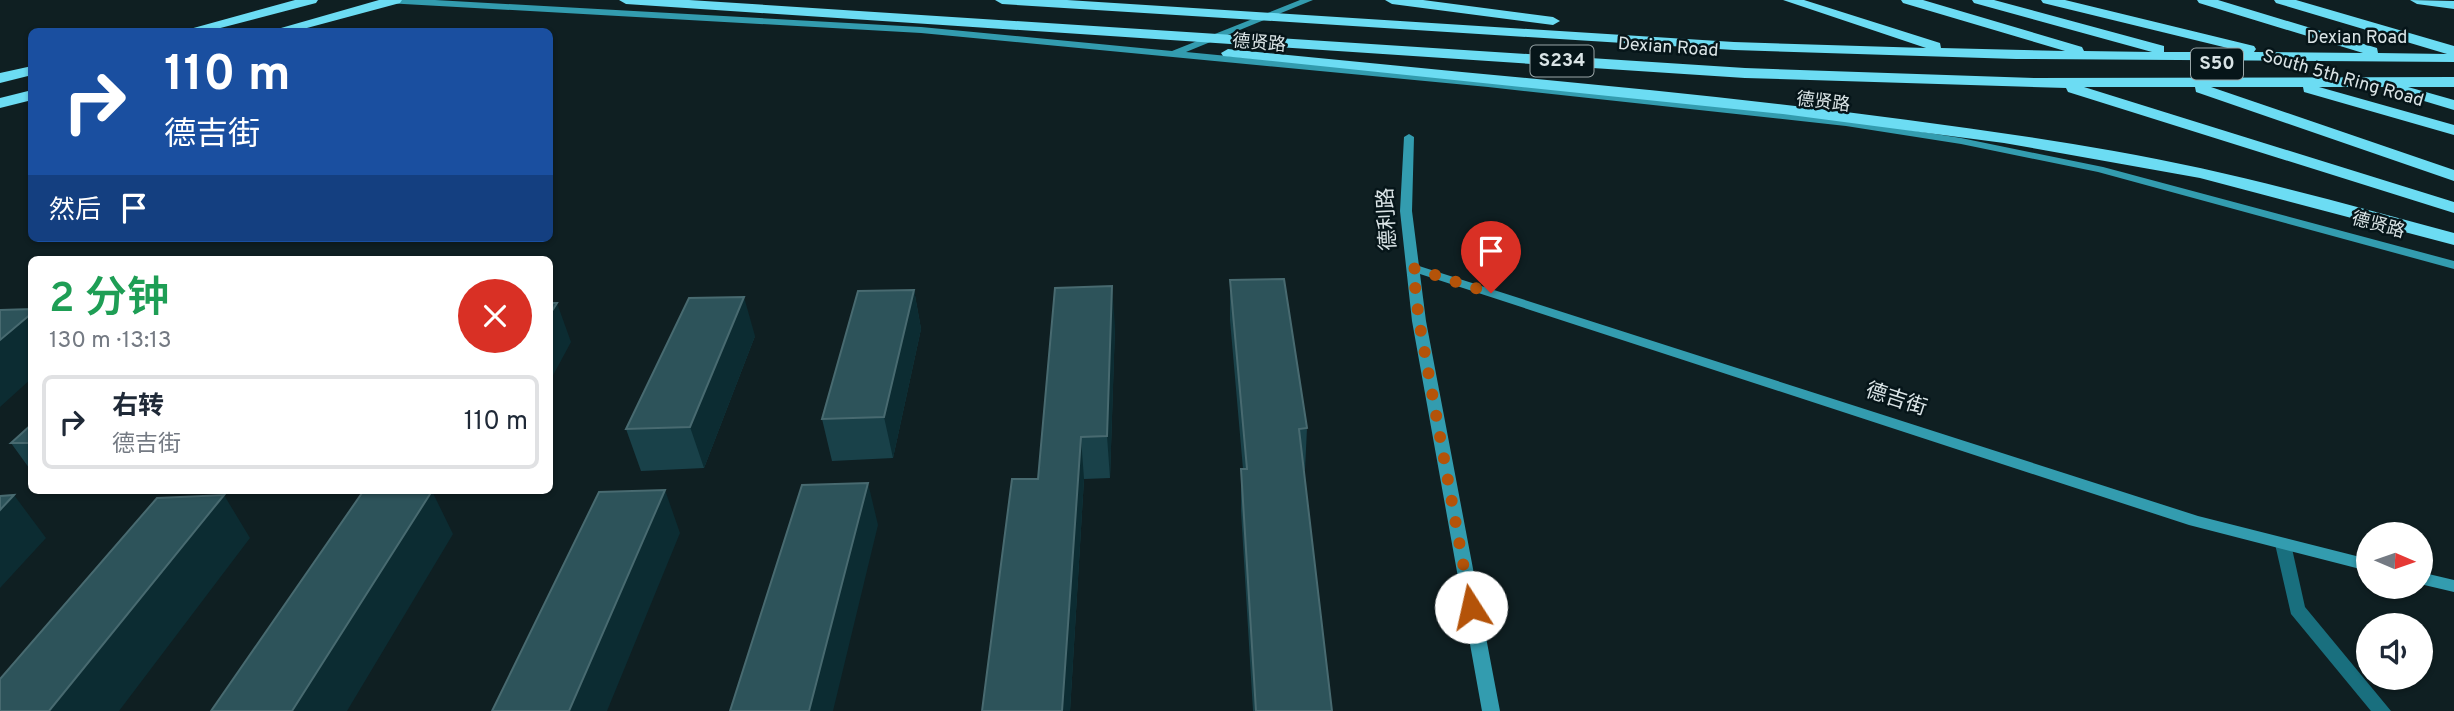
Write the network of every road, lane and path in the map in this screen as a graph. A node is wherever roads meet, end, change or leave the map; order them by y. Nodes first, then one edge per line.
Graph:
1 (311, 0) edge
2 (386, 0) edge
3 (394, 0) edge
4 (626, 0) edge
5 (1002, 0) edge
6 (1308, 0) edge
7 (1392, 0) edge
8 (1790, 0) edge
9 (1908, 0) edge
10 (1979, 0) edge
11 (2048, 0) edge
12 (2204, 0) edge
13 (2281, 0) edge
14 (2417, 0) edge
15 (2454, 5) edge
16 (954, 23) junction
17 (202, 28) edge
18 (289, 28) edge
19 (2454, 51) edge
20 (1174, 54) junction
21 (2016, 55) junction
22 (2454, 58) edge
23 (28, 71) edge
24 (2454, 77) edge
25 (0, 78) edge
26 (2454, 82) edge
27 (28, 96) edge
28 (0, 103) edge
29 (2454, 105) edge
30 (2454, 130) edge
31 (1409, 137) dead end
32 (2454, 176) edge
33 (2454, 208) edge
34 (2454, 239) edge
35 (2454, 265) edge
36 (1413, 268) junction
37 (2283, 544) junction
38 (2356, 562) edge
39 (2433, 581) edge
40 (2454, 586) edge
41 (1491, 711) edge
42 (2382, 711) edge

1 - 17 highway
2 - 3 street, 德贤路
3 - 18 highway
3 - 20 street, 德贤路
4 - 16 highway, Dexian Road / S234
5 - 21 highway, Dexian Road / S234
6 - 20 street, 德贤路
7 - 21 highway
8 - 33 highway
9 - 32 highway
10 - 30 highway, South 5th Ring Road / S50
11 - 29 highway, South 5th Ring Road / S50
12 - 24 highway
13 - 19 highway
14 - 15 highway
16 - 26 highway, Dexian Road / S234
16 - 34 highway
20 - 35 street, 德贤路
21 - 22 highway, Dexian Road / S234
23 - 25 highway
27 - 28 highway
31 - 36 street, 德利路
36 - 37 street, 德吉街
36 - 41 street, 德利路
37 - 38 street, 德吉街
37 - 42 street
39 - 40 street

